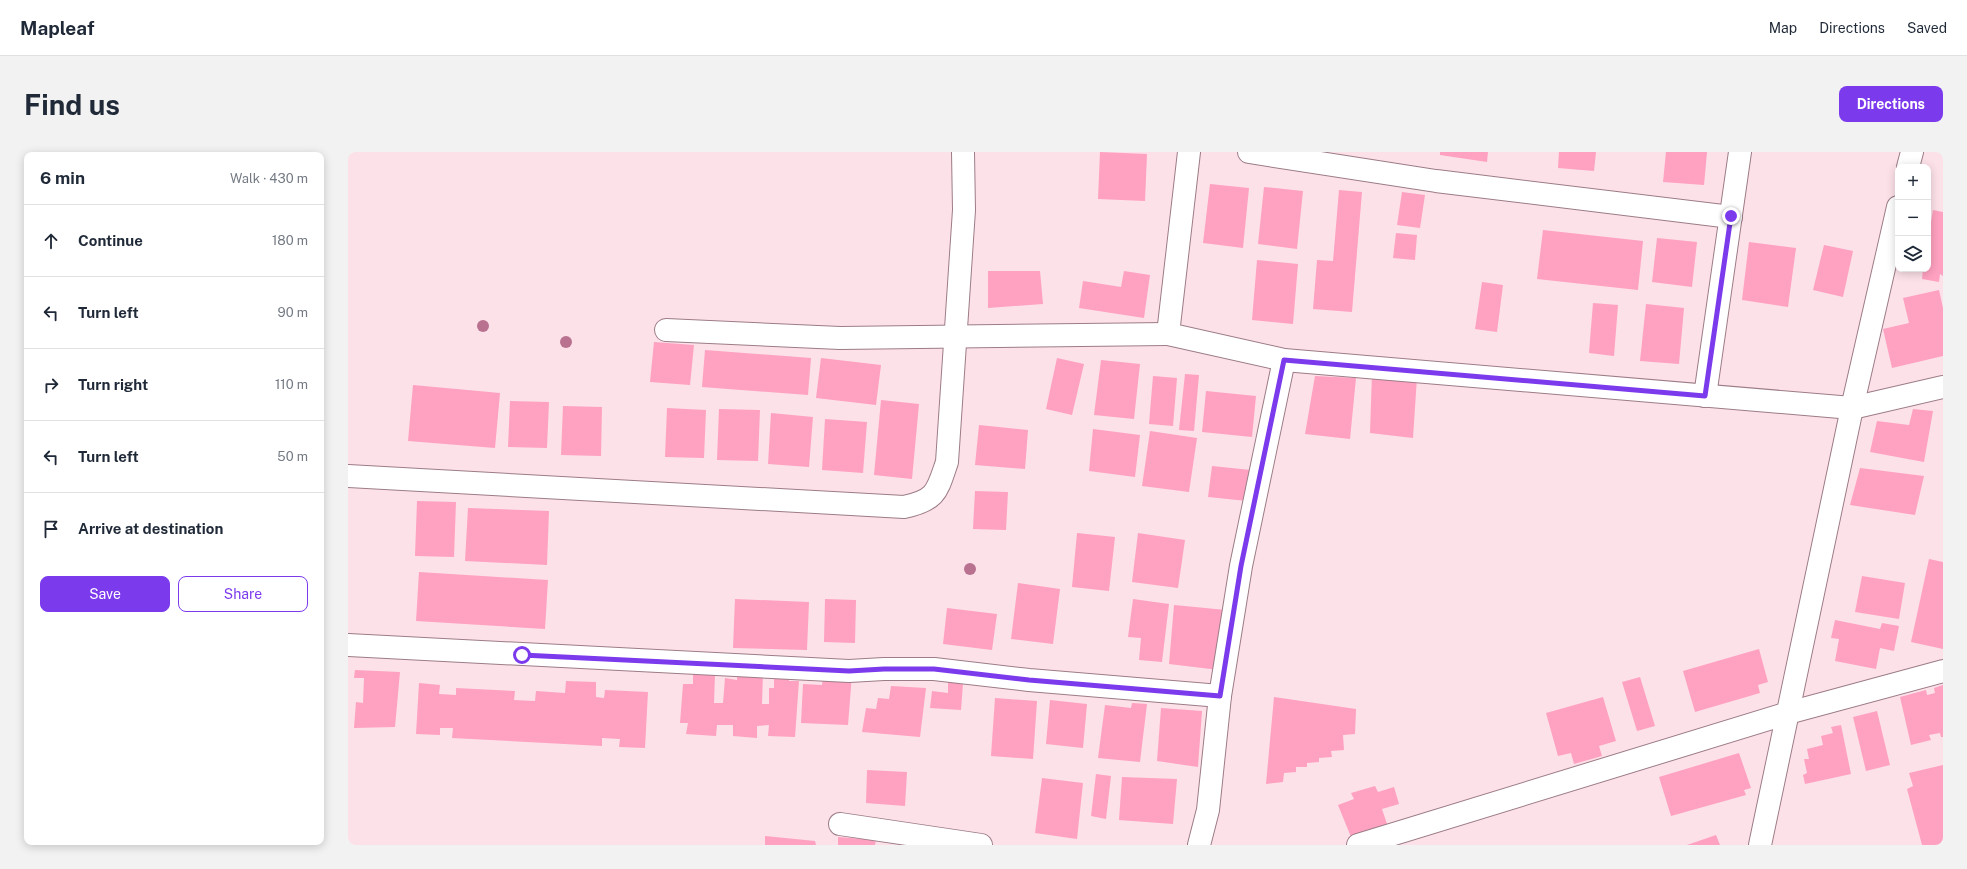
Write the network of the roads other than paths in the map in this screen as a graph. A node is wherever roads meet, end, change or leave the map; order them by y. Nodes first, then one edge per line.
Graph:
1 (963, 152) edge
2 (1189, 152) edge
3 (1250, 152) edge
4 (1740, 152) edge
5 (1912, 152) edge
6 (1909, 164) edge
7 (1731, 216) junction
8 (1895, 220) edge
9 (666, 330) dead end
10 (1168, 334) junction
11 (957, 335) junction
12 (1284, 360) junction
13 (1943, 387) edge
14 (1705, 396) junction
15 (1852, 408) junction
16 (348, 476) edge
17 (348, 645) edge
18 (1943, 672) edge
19 (1220, 696) junction
20 (1788, 713) junction
21 (840, 824) dead end
22 (981, 845) edge
23 (1199, 845) edge
24 (1358, 845) edge
25 (1760, 845) edge

1 - 11 street
2 - 10 street
3 - 7 street
4 - 7 street
5 - 6 street
7 - 14 street
8 - 15 street
9 - 11 street
10 - 11 street
10 - 12 street
11 - 16 street
12 - 14 street
12 - 19 street
13 - 15 street
14 - 15 street
15 - 20 street
17 - 19 street
18 - 20 street
19 - 23 street
20 - 24 street
20 - 25 street
21 - 22 street

